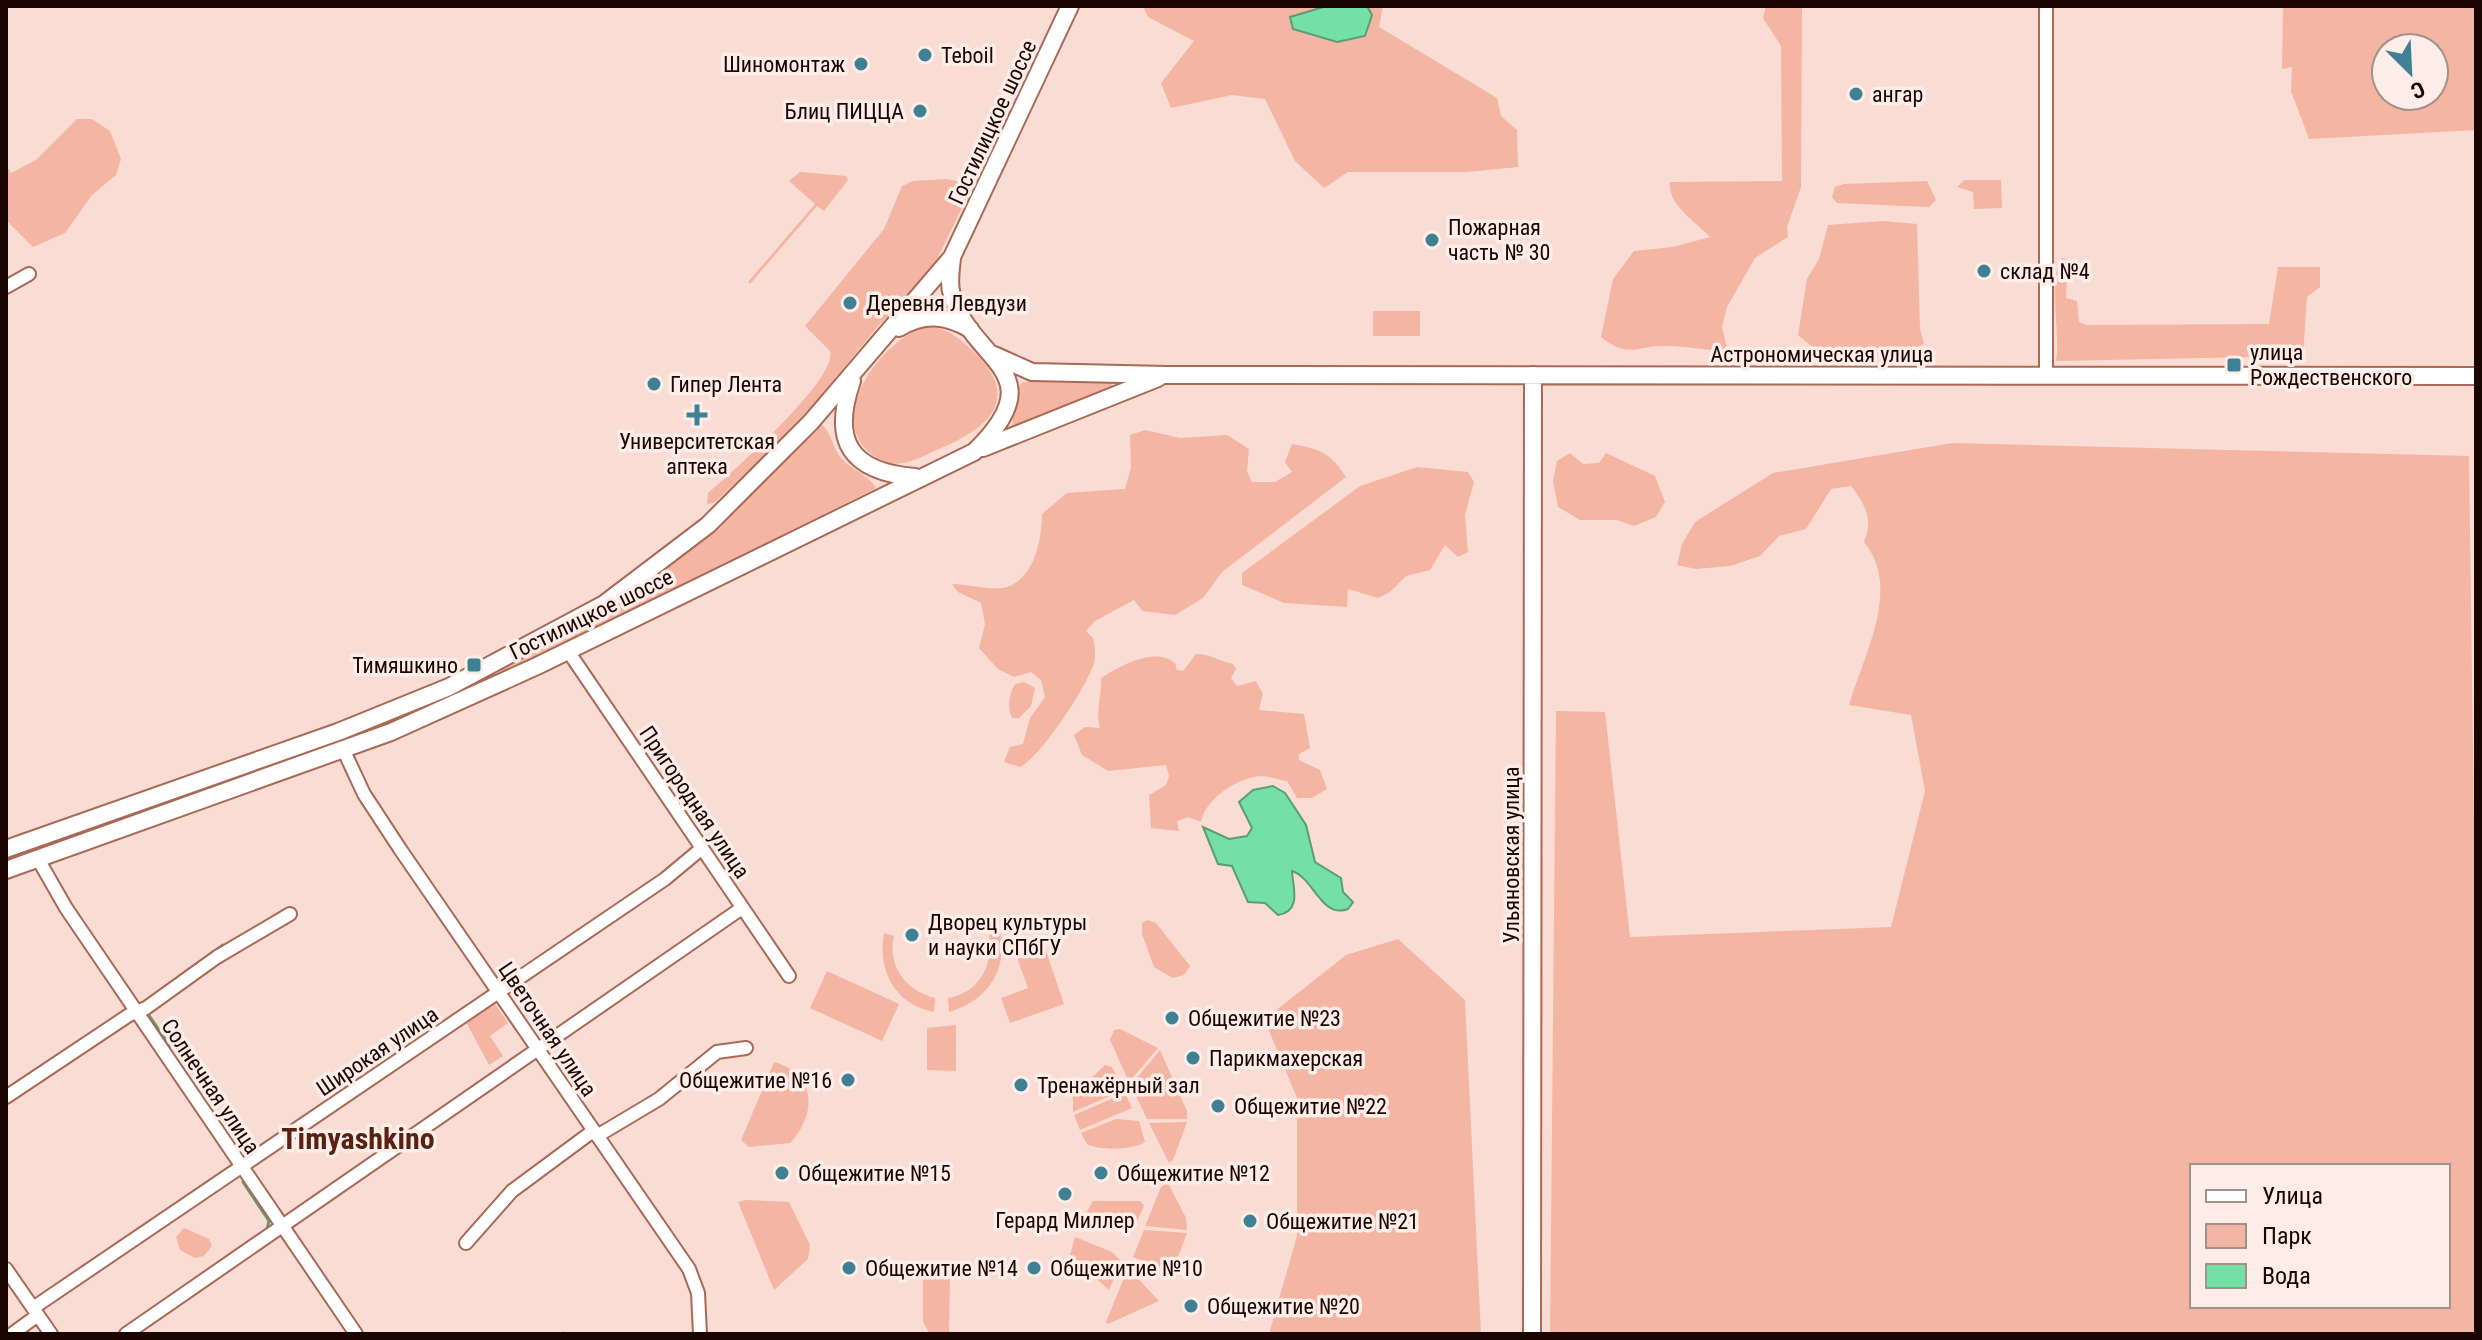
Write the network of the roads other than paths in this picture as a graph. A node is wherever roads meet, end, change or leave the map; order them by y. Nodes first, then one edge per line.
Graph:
1 (1070, 6) edge
2 (2046, 6) edge
3 (952, 257) junction
4 (29, 274) dead end
5 (6, 287) edge
6 (971, 329) junction
7 (888, 336) junction
8 (994, 355) junction
9 (855, 372) junction
10 (1167, 375) junction
11 (1528, 376) junction
12 (2046, 376) junction
13 (2476, 376) edge
14 (974, 452) junction
15 (916, 477) junction
16 (568, 651) junction
17 (338, 732) junction
18 (344, 751) junction
19 (6, 849) edge
20 (701, 849) junction
21 (38, 859) junction
22 (6, 870) edge
23 (742, 908) junction
24 (290, 914) dead end
25 (789, 976) dead end
26 (500, 992) junction
27 (137, 1012) junction
28 (746, 1048) dead end
29 (538, 1049) junction
30 (6, 1097) edge
31 (595, 1134) junction
32 (242, 1167) junction
33 (281, 1226) junction
34 (466, 1243) dead end
35 (6, 1269) edge
36 (36, 1311) junction
37 (12, 1334) edge
38 (51, 1334) edge
39 (126, 1334) edge
40 (356, 1334) edge
41 (700, 1334) edge
42 (1522, 1334) edge
43 (1532, 1334) edge

1 - 3 main road, Гостилицкое шоссе
2 - 12 street
3 - 6 main road, Гостилицкое шоссе
3 - 7 main road, Гостилицкое шоссе
4 - 5 street
6 - 7 main road
6 - 8 main road, Гостилицкое шоссе
7 - 9 main road, Гостилицкое шоссе
8 - 10 main road, Астрономическая улица
8 - 14 main road, Гостилицкое шоссе
9 - 15 main road
9 - 17 main road, Гостилицкое шоссе
10 - 11 main road, Астрономическая улица
10 - 14 main road, Астрономическая улица
11 - 12 main road, Астрономическая улица
11 - 42 main road, Ульяновская улица
11 - 43 main road, Ульяновская улица
12 - 13 main road, Астрономическая улица
14 - 15 main road, Гостилицкое шоссе
15 - 16 main road, Гостилицкое шоссе
16 - 18 main road, Гостилицкое шоссе
16 - 20 street, Пригородная улица
17 - 18 main road
17 - 19 main road, Гостилицкое шоссе
18 - 21 main road, Гостилицкое шоссе
18 - 26 street, Цветочная улица
20 - 23 street, Пригородная улица
20 - 26 street, Широкая улица
21 - 22 main road, Гостилицкое шоссе
21 - 27 street, Солнечная улица
23 - 25 street, Пригородная улица
23 - 29 street
24 - 27 street
26 - 29 street, Цветочная улица
26 - 32 street, Широкая улица
27 - 30 street
27 - 32 street, Солнечная улица
28 - 31 street
29 - 31 street, Цветочная улица
29 - 33 street
31 - 34 street
31 - 41 street, Цветочная улица
32 - 33 street, Солнечная улица
32 - 36 street, Широкая улица
33 - 39 street
33 - 40 street, Солнечная улица
35 - 36 street
36 - 37 street, Широкая улица
36 - 38 street

